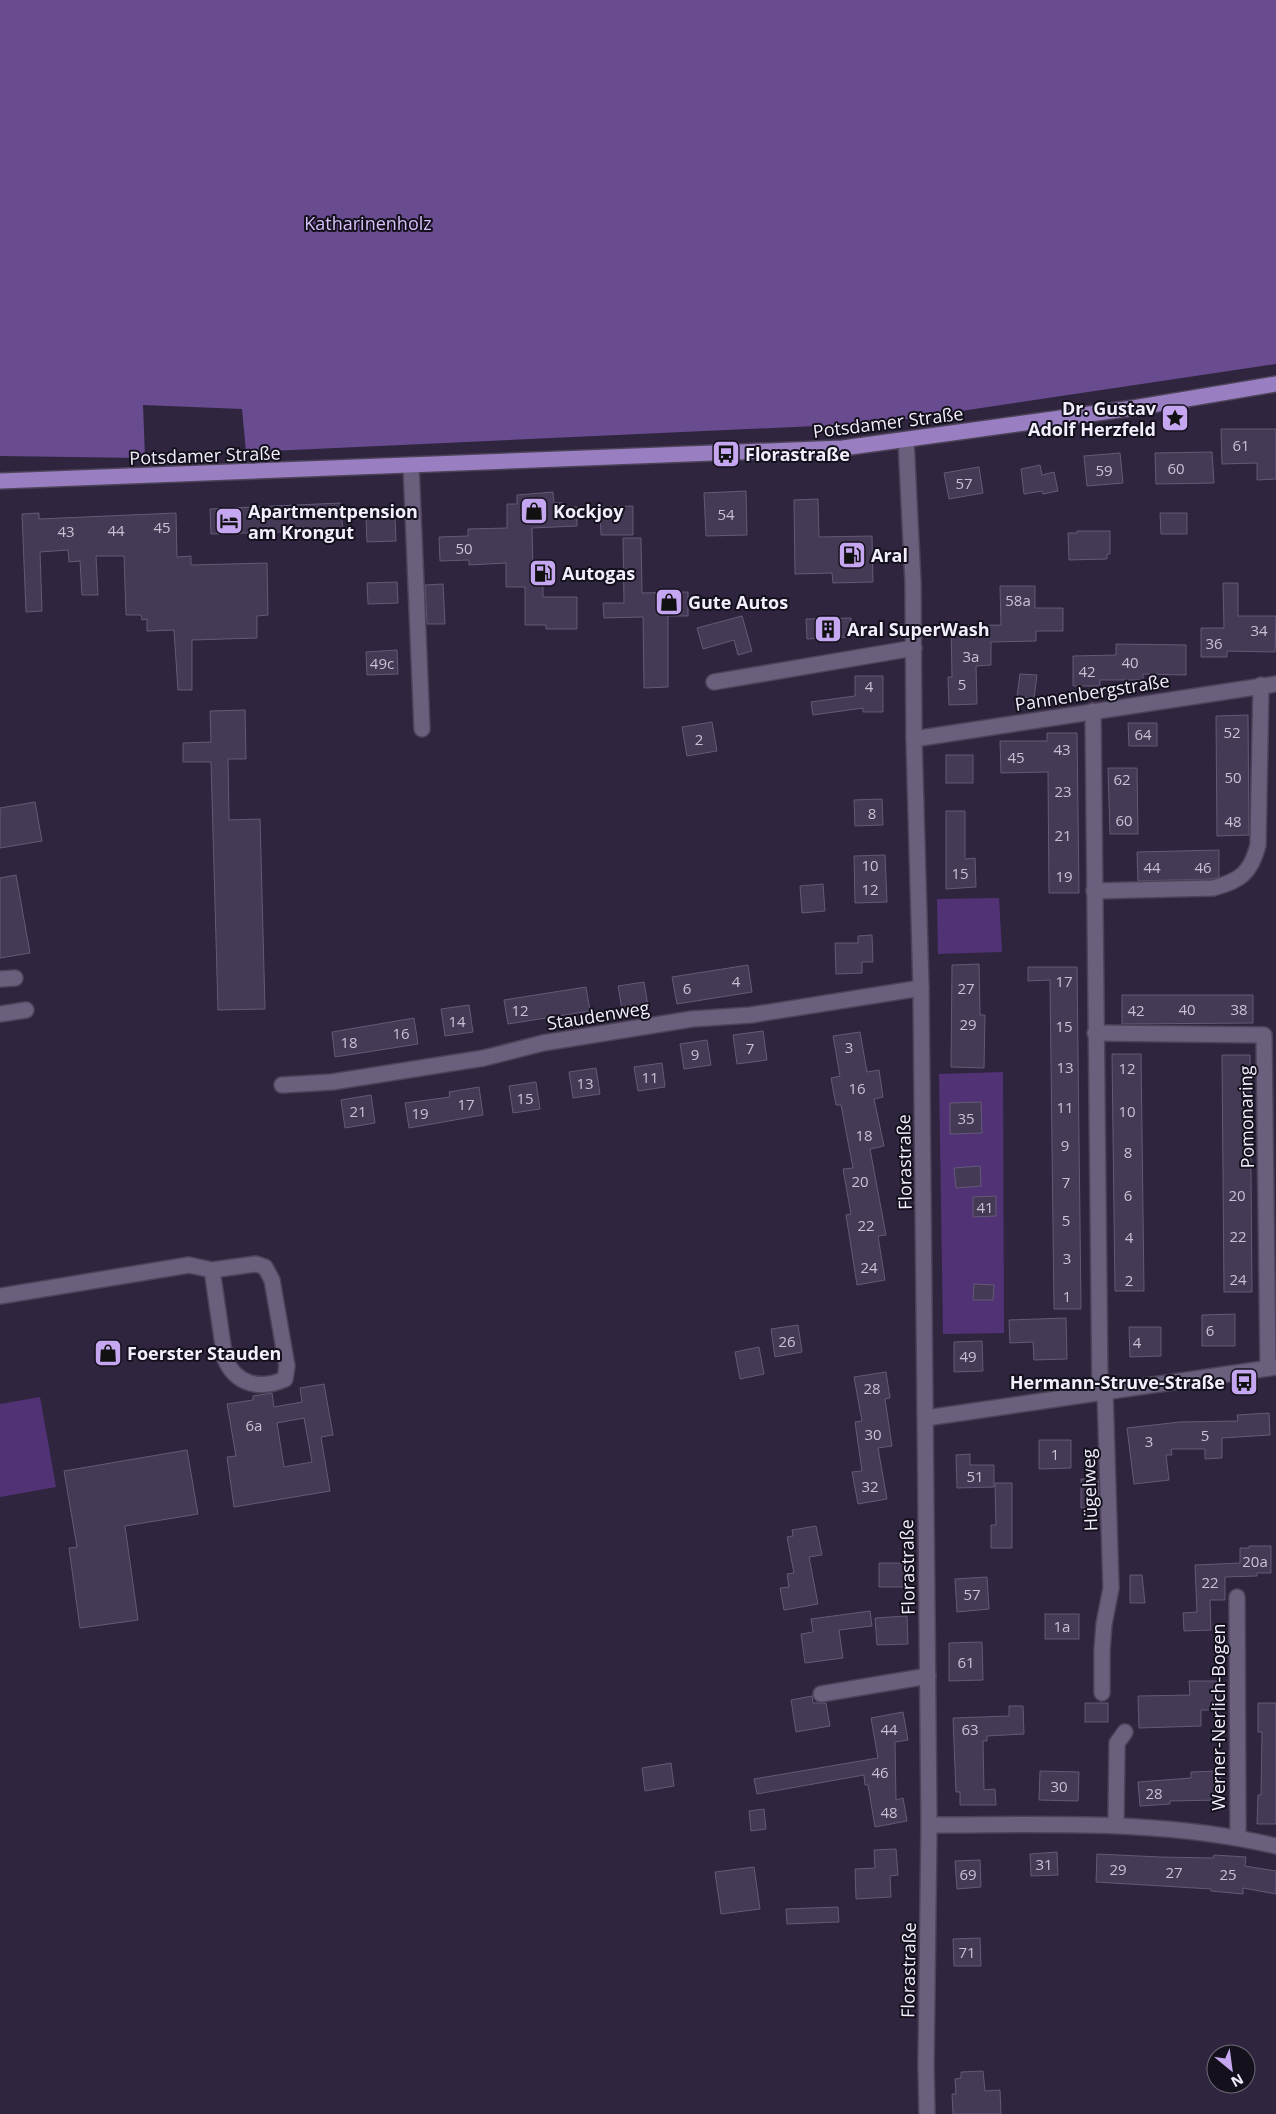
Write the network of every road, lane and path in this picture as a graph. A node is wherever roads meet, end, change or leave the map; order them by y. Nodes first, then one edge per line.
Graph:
1 (1276, 384) edge
2 (906, 440) junction
3 (411, 465) junction
4 (0, 481) edge
5 (914, 648) junction
6 (714, 682) dead end
7 (1276, 684) edge
8 (1260, 686) junction
9 (1093, 711) junction
10 (422, 729) dead end
11 (914, 739) junction
12 (1094, 891) junction
13 (921, 988) junction
14 (26, 1010) dead end
15 (0, 1014) edge
16 (1095, 1033) junction
17 (282, 1085) dead end
18 (212, 1270) junction
19 (0, 1296) edge
20 (1272, 1367) edge
21 (1103, 1392) junction
22 (926, 1418) junction
23 (1237, 1597) dead end
24 (928, 1676) junction
25 (1102, 1692) dead end
26 (821, 1694) dead end
27 (1126, 1732) dead end
28 (1116, 1824) junction
29 (929, 1825) junction
30 (1238, 1837) junction
31 (1276, 1846) edge
32 (927, 2114) edge

1 - 2 main road, Potsdamer Straße
2 - 3 main road, Potsdamer Straße
2 - 5 street, Florastraße
3 - 4 main road, Potsdamer Straße
3 - 10 street
5 - 6 street
5 - 11 street, Florastraße
7 - 8 street, Pannenbergstraße
8 - 9 street, Pannenbergstraße
8 - 12 street
9 - 11 street, Pannenbergstraße
9 - 12 street
11 - 13 street, Florastraße
12 - 16 street
13 - 17 street, Staudenweg
13 - 22 street, Florastraße
14 - 15 street
16 - 20 street, Pomonaring
16 - 21 street
18 - 18 street
18 - 19 street
20 - 21 street
21 - 22 street
21 - 25 street, Hügelweg
22 - 24 street, Florastraße
23 - 30 street, Werner-Nerlich-Bogen
24 - 26 street
24 - 29 street, Florastraße
27 - 28 street
28 - 29 street, Werner-Nerlich-Bogen
28 - 30 street, Werner-Nerlich-Bogen
29 - 32 street, Florastraße
30 - 31 street, Werner-Nerlich-Bogen

